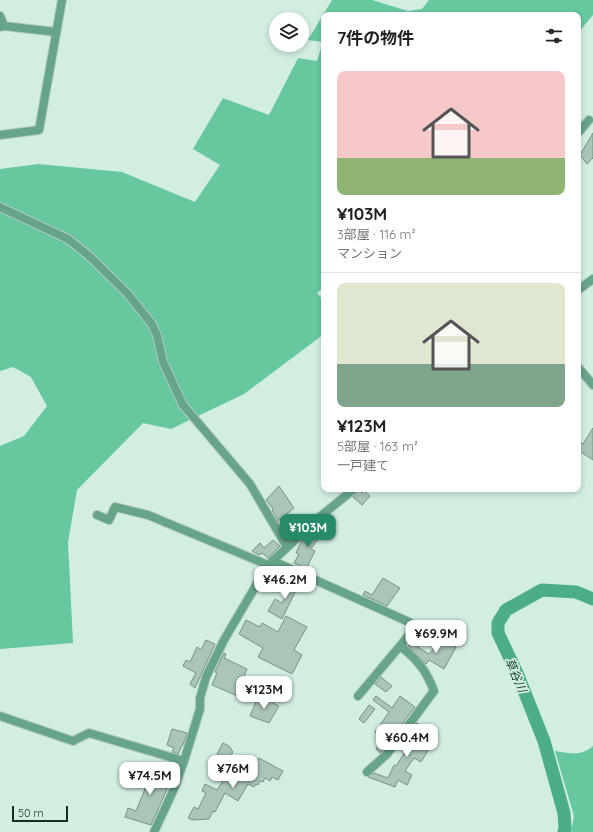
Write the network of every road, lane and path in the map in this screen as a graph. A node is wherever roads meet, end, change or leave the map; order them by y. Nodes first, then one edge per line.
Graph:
1 (62, 0) edge
2 (0, 16) edge
3 (2, 26) edge
4 (56, 32) junction
5 (589, 120) dead end
6 (581, 129) edge
7 (0, 135) edge
8 (0, 207) edge
9 (593, 279) edge
10 (581, 288) edge
11 (581, 371) edge
12 (593, 385) edge
13 (350, 492) edge
14 (97, 515) dead end
15 (287, 548) junction
16 (271, 563) junction
17 (400, 646) junction
18 (358, 696) dead end
19 (0, 716) edge
20 (184, 761) junction
21 (367, 772) dead end
22 (154, 832) edge

1 - 4 street
2 - 3 street
3 - 4 street
4 - 7 street
5 - 6 street
8 - 15 street
9 - 10 street
11 - 12 street
13 - 15 street
14 - 16 street
15 - 16 street
16 - 17 street
16 - 20 street
17 - 18 street
17 - 21 street
19 - 20 street
20 - 22 street

